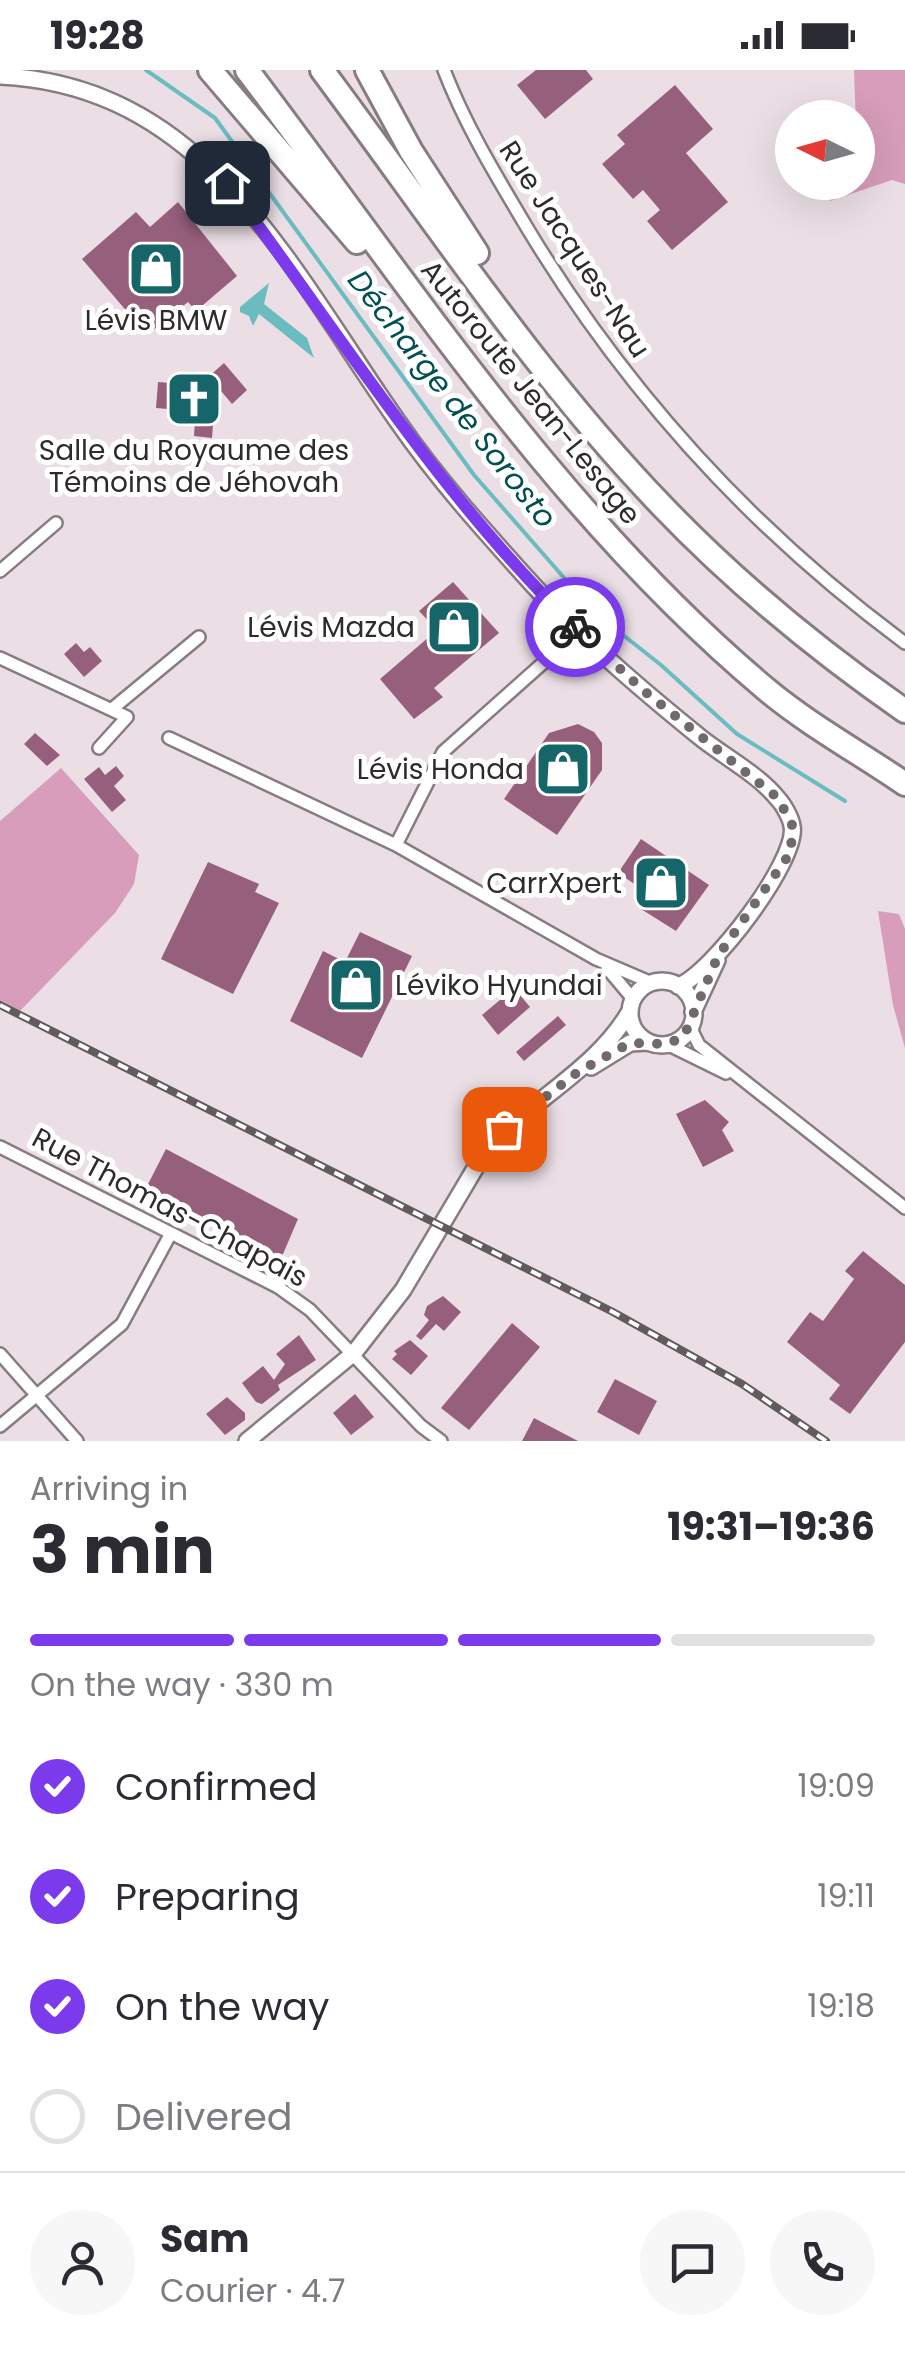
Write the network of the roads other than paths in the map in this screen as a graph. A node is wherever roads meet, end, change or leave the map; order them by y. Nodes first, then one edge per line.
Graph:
1 (210, 70) edge
2 (247, 70) edge
3 (322, 70) edge
4 (367, 70) edge
5 (444, 70) edge
6 (0, 76) edge
7 (568, 395) junction
8 (550, 474) junction
9 (56, 523) dead end
10 (0, 571) edge
11 (579, 631) junction
12 (200, 637) dead end
13 (905, 643) edge
14 (0, 658) edge
15 (112, 709) junction
16 (905, 710) edge
17 (169, 738) dead end
18 (99, 748) dead end
19 (905, 784) edge
20 (396, 845) junction
21 (718, 956) junction
22 (596, 959) junction
23 (652, 983) junction
24 (678, 986) junction
25 (632, 1005) junction
26 (691, 1019) junction
27 (648, 1042) junction
28 (668, 1044) junction
29 (578, 1072) junction
30 (760, 1092) junction
31 (0, 1146) edge
32 (905, 1208) edge
33 (171, 1233) junction
34 (354, 1353) junction
35 (0, 1354) edge
36 (38, 1394) junction
37 (0, 1426) edge
38 (77, 1441) edge
39 (248, 1441) edge
40 (442, 1441) edge

1 - 8 highway
2 - 8 highway, Autoroute Jean-Lesage
3 - 7 highway, Autoroute Jean-Lesage
4 - 7 highway
5 - 13 street, Rue Jacques-Nau
6 - 11 street
7 - 16 highway, Autoroute Jean-Lesage
8 - 19 highway, Autoroute Jean-Lesage
9 - 10 street
11 - 20 street
11 - 21 street
12 - 15 street
14 - 15 street
15 - 18 street
17 - 20 street
20 - 22 street
21 - 24 street
21 - 26 street
22 - 23 street
22 - 25 street
23 - 24 street
23 - 25 street
24 - 26 street
25 - 27 street
25 - 29 street
26 - 28 street
26 - 30 street
27 - 28 street
27 - 29 street
28 - 30 street
29 - 34 street
30 - 32 street
31 - 33 street, Rue Thomas-Chapais
33 - 34 street, Rue Thomas-Chapais
33 - 36 street
34 - 39 street
34 - 40 street, Rue Thomas-Chapais
35 - 36 street
36 - 37 street
36 - 38 street

